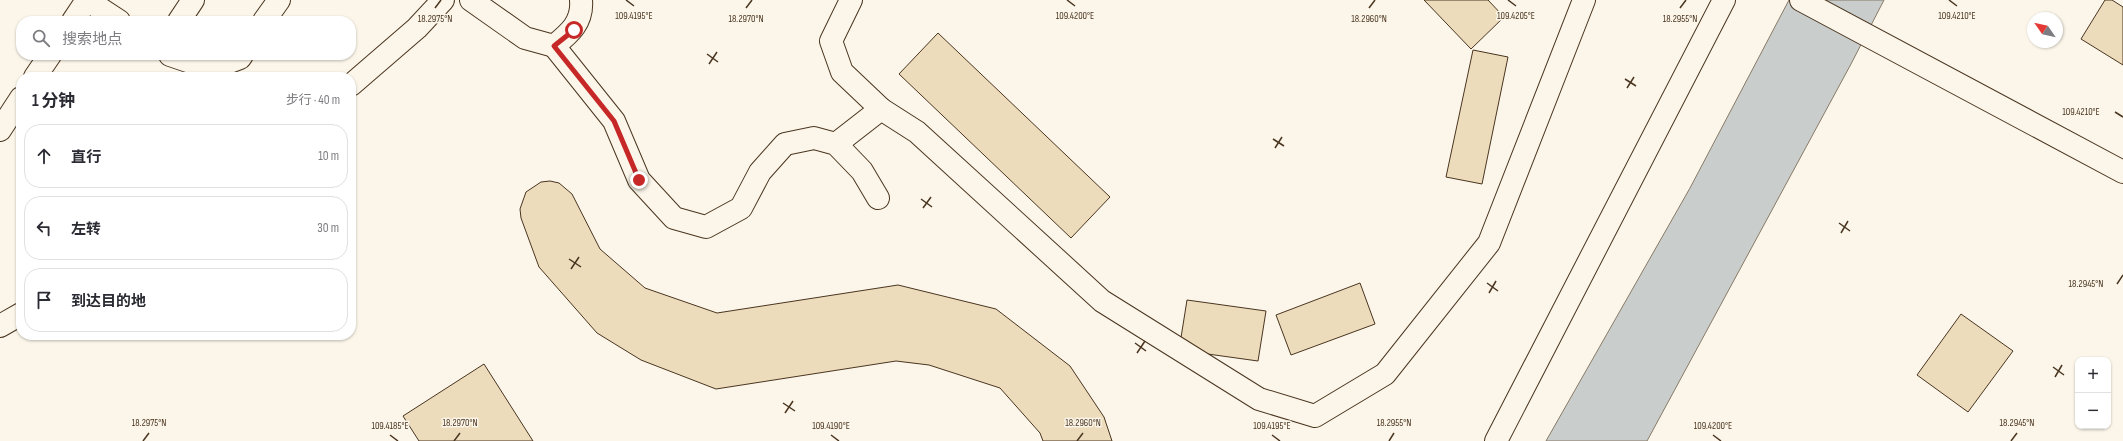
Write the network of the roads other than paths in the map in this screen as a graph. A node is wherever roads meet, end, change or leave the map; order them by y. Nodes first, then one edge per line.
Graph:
1 (87, 0) edge
2 (194, 0) edge
3 (279, 0) edge
4 (443, 0) edge
5 (471, 0) edge
6 (581, 0) edge
7 (852, 0) edge
8 (1584, 0) edge
9 (1724, 0) edge
10 (1801, 0) edge
11 (76, 16) edge
12 (111, 16) edge
13 (183, 16) edge
14 (268, 16) edge
15 (554, 46) junction
16 (47, 60) edge
17 (185, 60) edge
18 (235, 60) edge
19 (38, 72) edge
20 (356, 81) edge
21 (16, 106) edge
22 (881, 109) junction
23 (0, 130) edge
24 (836, 144) junction
25 (2123, 172) edge
26 (878, 198) dead end
27 (16, 317) edge
28 (0, 326) edge
29 (1496, 441) edge

1 - 11 street
1 - 12 street
2 - 13 street
3 - 14 street
4 - 20 street
5 - 15 street
6 - 15 street
7 - 22 street
8 - 22 street
9 - 29 street
10 - 25 street
15 - 24 street
16 - 19 street
17 - 18 street
21 - 23 street
22 - 24 street
24 - 26 street
27 - 28 street

